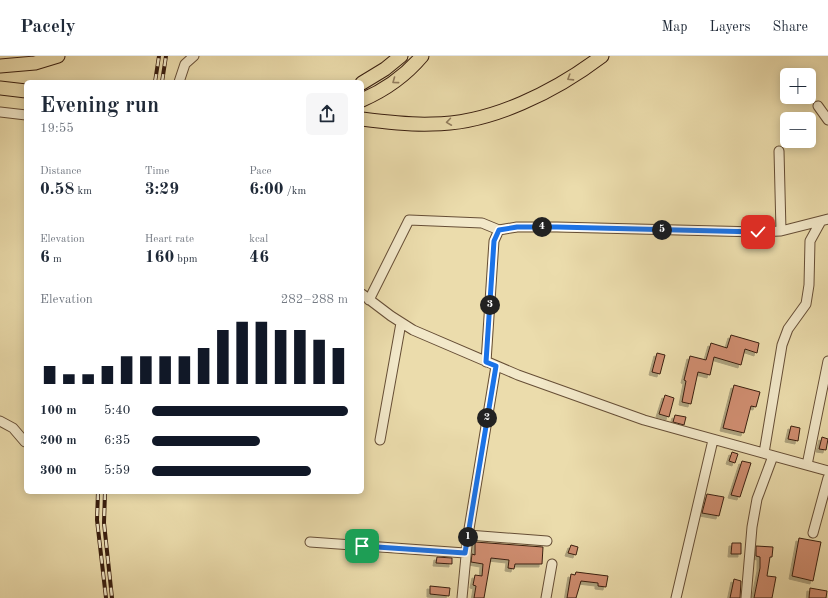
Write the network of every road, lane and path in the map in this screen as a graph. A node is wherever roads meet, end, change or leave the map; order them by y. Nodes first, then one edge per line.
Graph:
1 (58, 56) edge
2 (194, 56) edge
3 (401, 56) edge
4 (422, 56) edge
5 (602, 56) edge
6 (0, 66) edge
7 (0, 80) edge
8 (180, 80) edge
9 (364, 82) edge
10 (24, 83) edge
11 (0, 88) edge
12 (24, 90) edge
13 (364, 99) edge
14 (818, 106) dead end
15 (0, 112) edge
16 (24, 115) edge
17 (364, 119) edge
18 (828, 120) edge
19 (779, 151) dead end
20 (825, 220) edge
21 (499, 230) junction
22 (781, 231) junction
23 (365, 297) edge
24 (401, 323) junction
25 (828, 361) edge
26 (486, 362) junction
27 (496, 366) junction
28 (0, 421) edge
29 (380, 440) dead end
30 (713, 440) junction
31 (24, 441) edge
32 (768, 455) junction
33 (807, 465) junction
34 (828, 471) edge
35 (828, 478) edge
36 (813, 533) dead end
37 (468, 535) junction
38 (547, 541) dead end
39 (310, 542) dead end
40 (465, 553) junction
41 (552, 564) dead end
42 (462, 598) edge
43 (546, 598) edge
44 (676, 598) edge
45 (746, 598) edge

1 - 6 highway
2 - 8 street
3 - 9 highway
4 -> 13 highway
5 -> 17 highway
7 - 10 highway
11 - 12 highway
14 - 18 street
15 - 16 street
19 - 22 street
20 - 22 street
20 - 32 street
21 - 22 street
21 - 23 street
21 - 26 street
23 - 24 street
24 - 26 street
24 - 29 street
25 - 33 street
26 - 27 street
27 - 30 street
27 - 37 street
28 - 31 street
30 - 32 street
30 - 44 street
32 - 33 street
32 - 45 street
33 - 34 street
35 - 36 street
37 - 38 street
37 - 40 street
39 - 40 street
40 - 42 street
41 - 43 street

